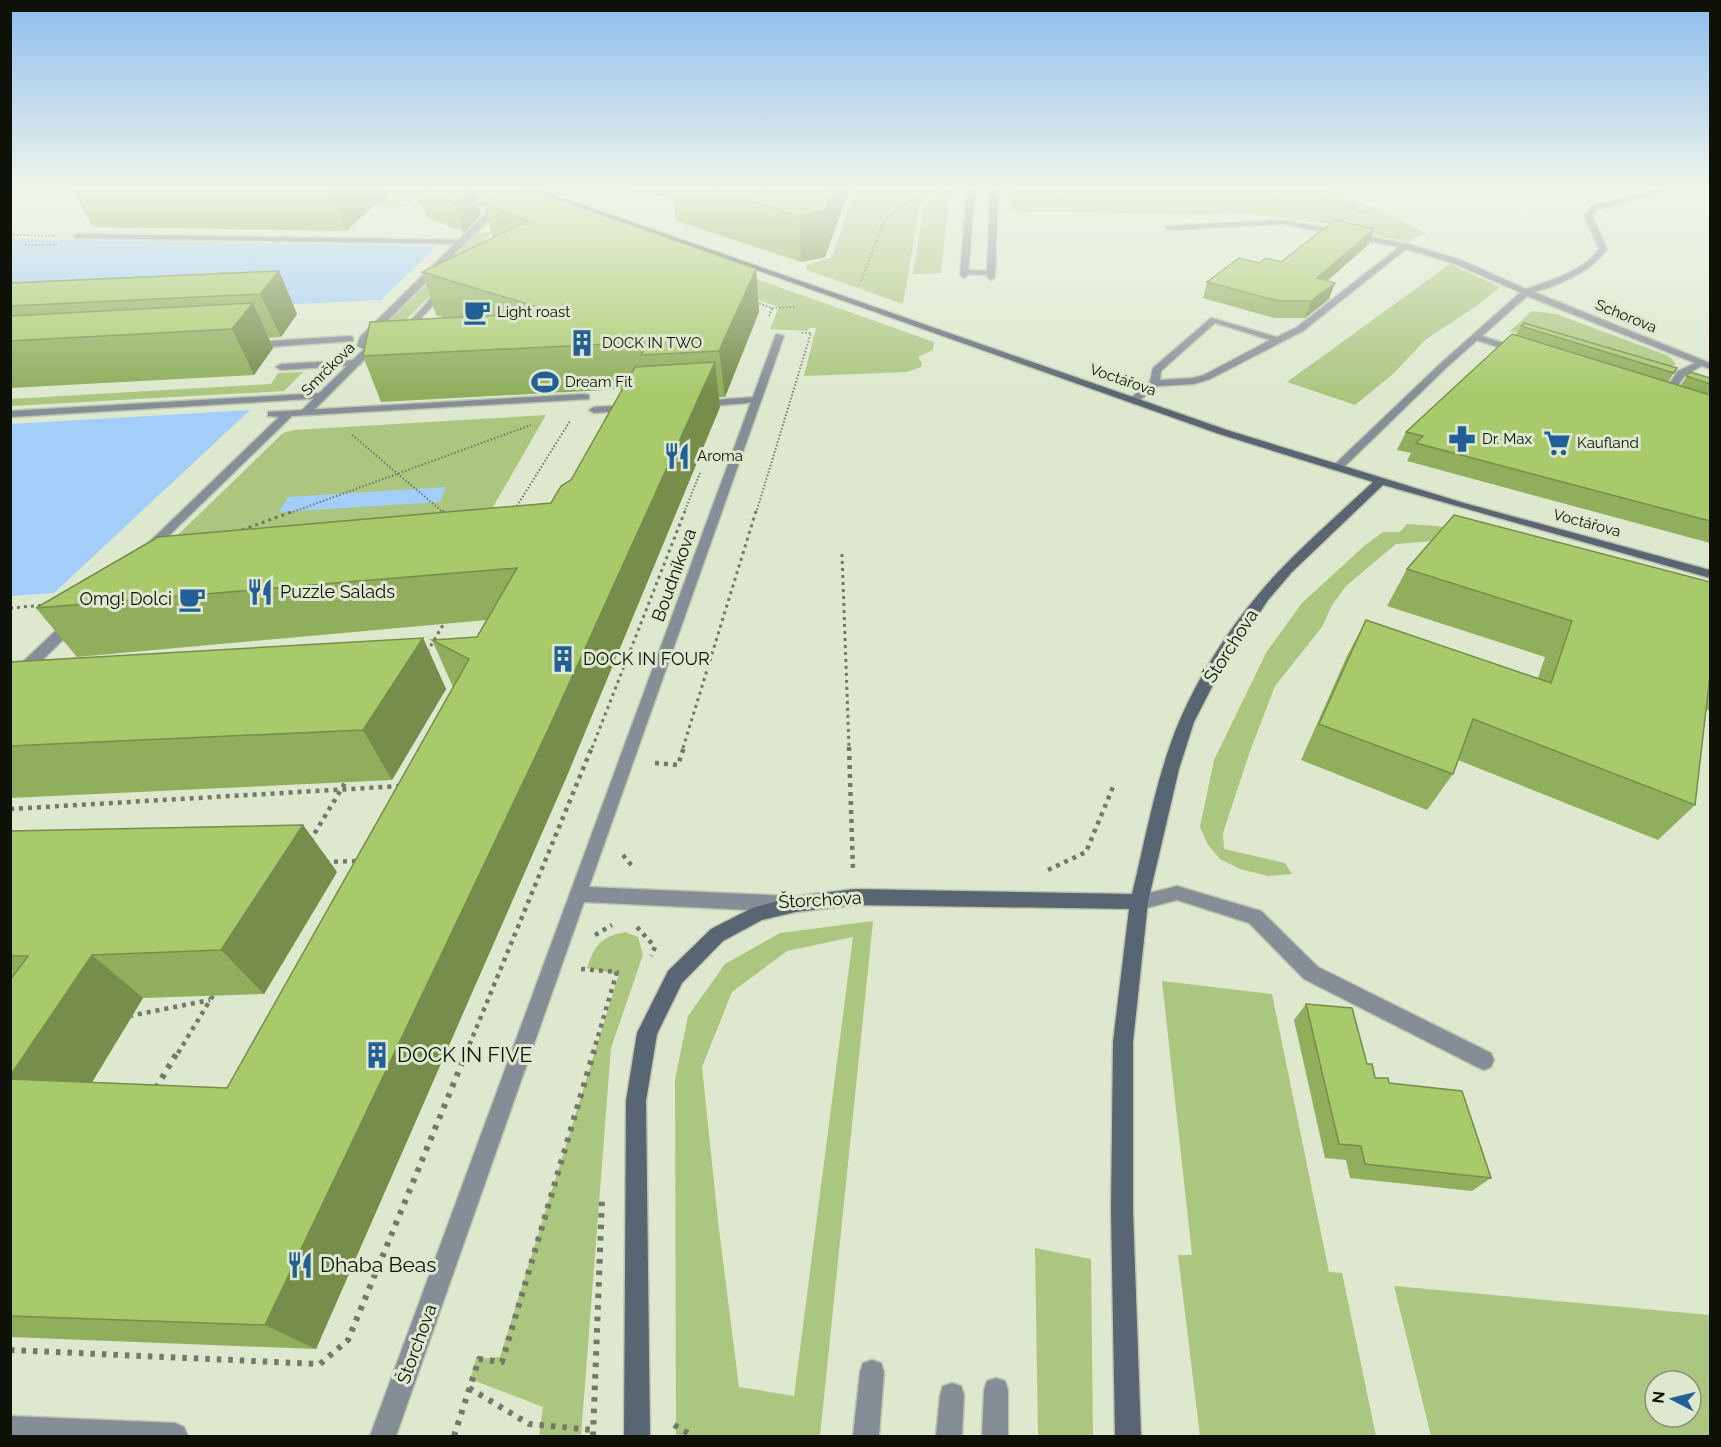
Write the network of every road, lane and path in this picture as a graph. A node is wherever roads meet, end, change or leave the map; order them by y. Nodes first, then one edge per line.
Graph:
1 (447, 258) edge
2 (727, 258) edge
3 (870, 258) edge
4 (965, 258) edge
5 (992, 258) edge
6 (1391, 258) edge
7 (1439, 258) edge
8 (1599, 258) edge
9 (454, 278) edge
10 (858, 290) dead end
11 (1526, 292) junction
12 (751, 300) edge
13 (766, 323) dead end
14 (799, 332) dead end
15 (780, 336) dead end
16 (1476, 337) junction
17 (350, 339) dead end
18 (1278, 340) junction
19 (245, 345) edge
20 (370, 348) junction
21 (397, 348) edge
22 (1530, 355) edge
23 (356, 363) junction
24 (1706, 364) edge
25 (281, 367) dead end
26 (1155, 383) junction
27 (1654, 394) edge
28 (321, 396) junction
29 (585, 397) joint
30 (1665, 397) junction
31 (756, 400) junction
32 (1131, 401) junction
33 (1677, 401) edge
34 (683, 405) edge
35 (638, 408) edge
36 (338, 410) junction
37 (594, 410) dead end
38 (306, 412) junction
39 (289, 413) junction
40 (10, 414) edge
41 (272, 414) dead end
42 (536, 423) dead end
43 (1338, 467) junction
44 (702, 468) dead end
45 (399, 474) junction
46 (1381, 481) junction
47 (513, 512) edge
48 (449, 516) edge
49 (241, 531) edge
50 (842, 554) dead end
51 (138, 559) edge
52 (1710, 574) edge
53 (56, 604) edge
54 (10, 608) edge
55 (84, 610) edge
56 (448, 618) edge
57 (425, 656) dead end
58 (10, 683) edge
59 (647, 762) dead end
60 (353, 770) edge
61 (406, 785) edge
62 (341, 790) junction
63 (10, 809) edge
64 (307, 845) dead end
65 (619, 848) dead end
66 (365, 861) edge
67 (319, 862) dead end
68 (632, 866) dead end
69 (578, 894) junction
70 (621, 896) junction
71 (855, 897) junction
72 (1139, 902) junction
73 (796, 904) junction
74 (592, 937) dead end
75 (585, 958) dead end
76 (217, 990) edge
77 (211, 1000) junction
78 (122, 1018) dead end
79 (1484, 1060) dead end
80 (155, 1089) edge
81 (10, 1350) edge
82 (872, 1372) dead end
83 (469, 1388) junction
84 (996, 1390) dead end
85 (952, 1395) dead end
86 (674, 1425) dead end
87 (10, 1429) edge
88 (593, 1430) dead end
89 (175, 1437) edge
90 (383, 1437) edge
91 (454, 1437) edge
92 (637, 1437) edge
93 (693, 1437) edge
94 (866, 1437) edge
95 (949, 1437) edge
96 (995, 1437) edge
97 (1128, 1437) edge

1 - 20 street, Smrčkova
2 - 32 main road, Voctářova
3 - 10 path
4 - 5 street
6 - 18 street
7 - 11 street, Schorova
8 - 11 street
9 - 20 street, Smrčkova
11 - 16 street
11 - 24 street, Schorova
12 - 13 path
14 - 59 path
15 - 31 street, Boudníkova
16 - 22 street
16 - 43 street
17 - 19 street
18 - 26 street
18 - 26 street
20 - 21 street
20 - 23 street, Smrčkova
23 - 25 street
23 - 28 street, Smrčkova
24 - 30 street
26 - 32 street
27 - 30 street
28 - 38 street, Smrčkova
28 - 40 street
29 - 36 street
29 - 47 path
30 - 33 street
31 - 34 street
31 - 69 street, Boudníkova
32 - 43 main road, Voctářova
35 - 37 street
36 - 38 street
36 - 45 path
38 - 39 street
39 - 41 street
39 - 51 street
42 - 45 path
43 - 46 main road, Voctářova
44 - 81 path
45 - 48 path
45 - 49 path
46 - 52 main road, Voctářova
46 - 72 main road, Štorchova
50 - 71 path
53 - 54 path
55 - 58 street
56 - 57 path
60 - 62 path
61 - 62 path
62 - 63 path
62 - 64 path
65 - 68 path
66 - 67 path
69 - 70 street, Štorchova
69 - 90 street, Štorchova
70 - 73 street, Štorchova
70 - 74 path
71 - 72 main road, Štorchova
71 - 73 main road, Štorchova
72 - 79 street
72 - 97 main road
73 - 92 main road
75 - 83 path
76 - 77 path
77 - 78 path
77 - 80 path
82 - 94 street
83 - 88 path
83 - 91 path
84 - 96 street
85 - 95 street
86 - 93 path
87 - 89 street

